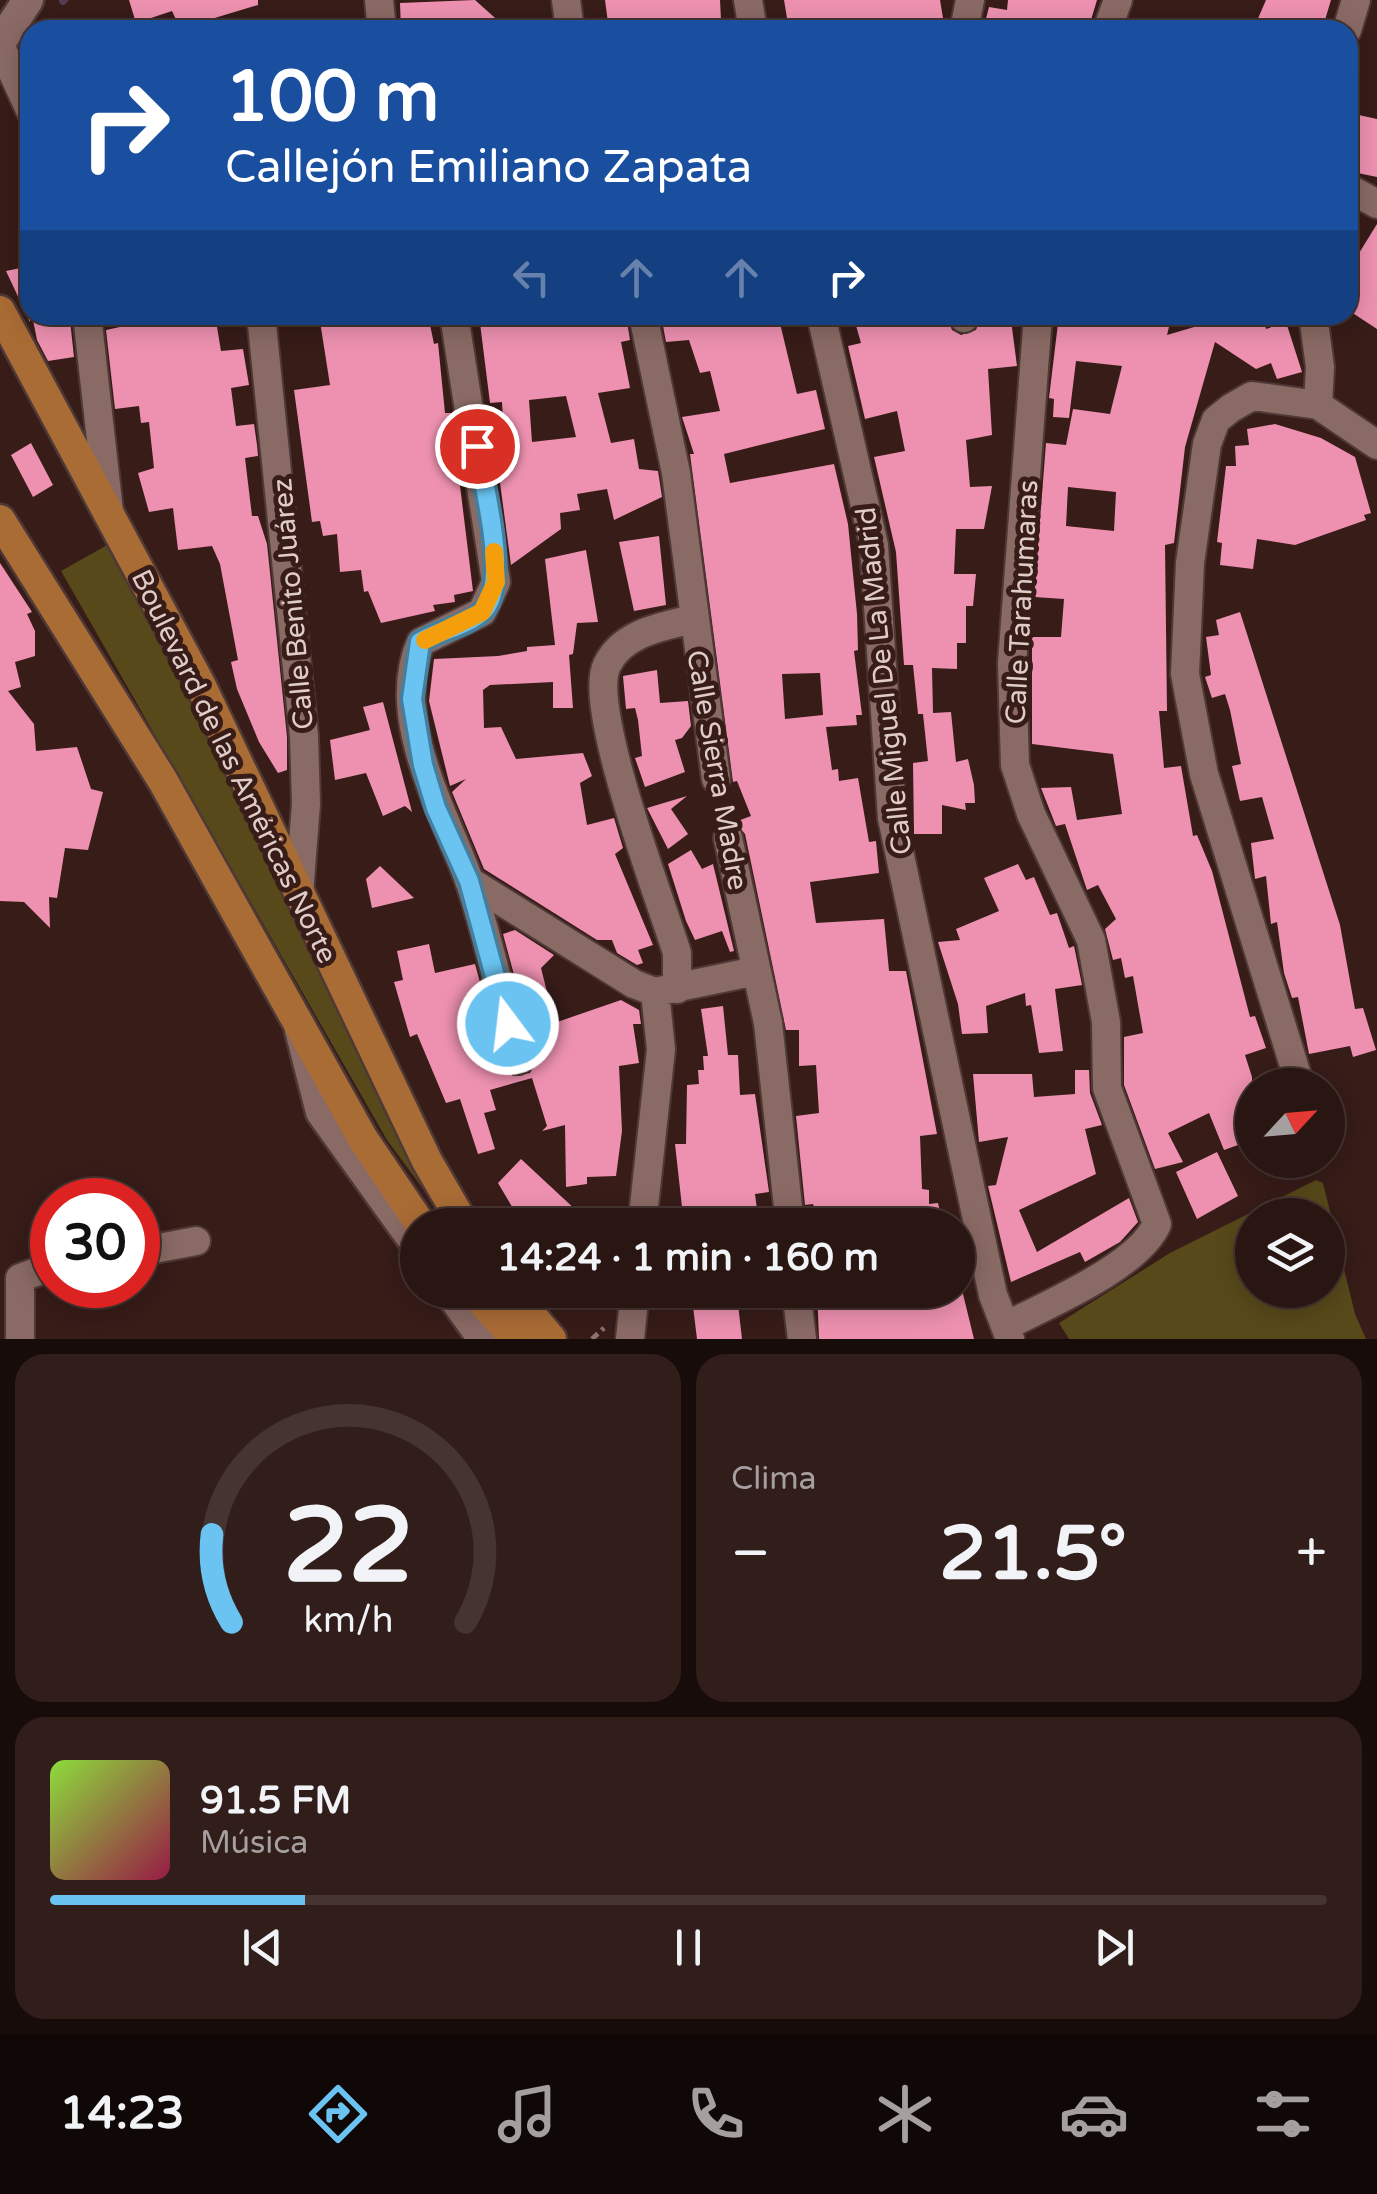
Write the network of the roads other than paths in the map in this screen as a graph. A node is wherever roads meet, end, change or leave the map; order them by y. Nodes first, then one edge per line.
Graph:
1 (28, 0) edge
2 (0, 44) edge
3 (20, 88) edge
4 (0, 310) edge
5 (88, 325) edge
6 (262, 325) edge
7 (456, 325) edge
8 (645, 325) edge
9 (823, 325) edge
10 (1037, 325) edge
11 (1314, 325) edge
12 (1318, 405) junction
13 (1377, 445) edge
14 (110, 518) junction
15 (0, 520) edge
16 (692, 619) junction
17 (716, 779) dead end
18 (728, 838) dead end
19 (469, 881) junction
20 (299, 894) junction
21 (756, 971) junction
22 (666, 990) junction
23 (299, 1027) junction
24 (518, 1060) dead end
25 (1295, 1068) edge
26 (410, 1208) edge
27 (454, 1208) edge
28 (644, 1208) edge
29 (788, 1208) edge
30 (400, 1222) edge
31 (196, 1241) dead end
32 (160, 1248) edge
33 (30, 1274) edge
34 (461, 1308) edge
35 (488, 1308) edge
36 (525, 1308) edge
37 (628, 1308) edge
38 (798, 1308) edge
39 (619, 1332) edge
40 (1008, 1332) edge
41 (20, 1339) edge
42 (484, 1339) edge
43 (516, 1339) edge
44 (551, 1339) edge
45 (802, 1339) edge

1 - 2 street
2 - 3 street
4 - 14 main road, Boulevard de las Américas Norte
5 - 14 street
6 - 20 street, Calle Benito Juárez
7 - 19 street
8 - 16 street, Calle Sierra Madre
9 - 40 street, Calle Miguel De La Madrid
10 - 40 street, Calle Tarahumaras
11 - 12 street
12 - 13 street
12 - 25 street
14 - 20 main road, Boulevard de las Américas Norte
15 - 23 main road
16 - 17 street, Calle Sierra Madre
16 - 22 street
18 - 21 street, Calle Sierra Madre
19 - 22 street
19 - 24 street
20 - 27 main road, Boulevard de las Américas Norte
21 - 22 street
21 - 29 street, Calle Sierra Madre
22 - 28 street
23 - 26 main road
23 - 30 street
31 - 32 street
33 - 41 street
34 - 42 street
35 - 43 main road
36 - 44 main road
37 - 39 street
38 - 45 street

